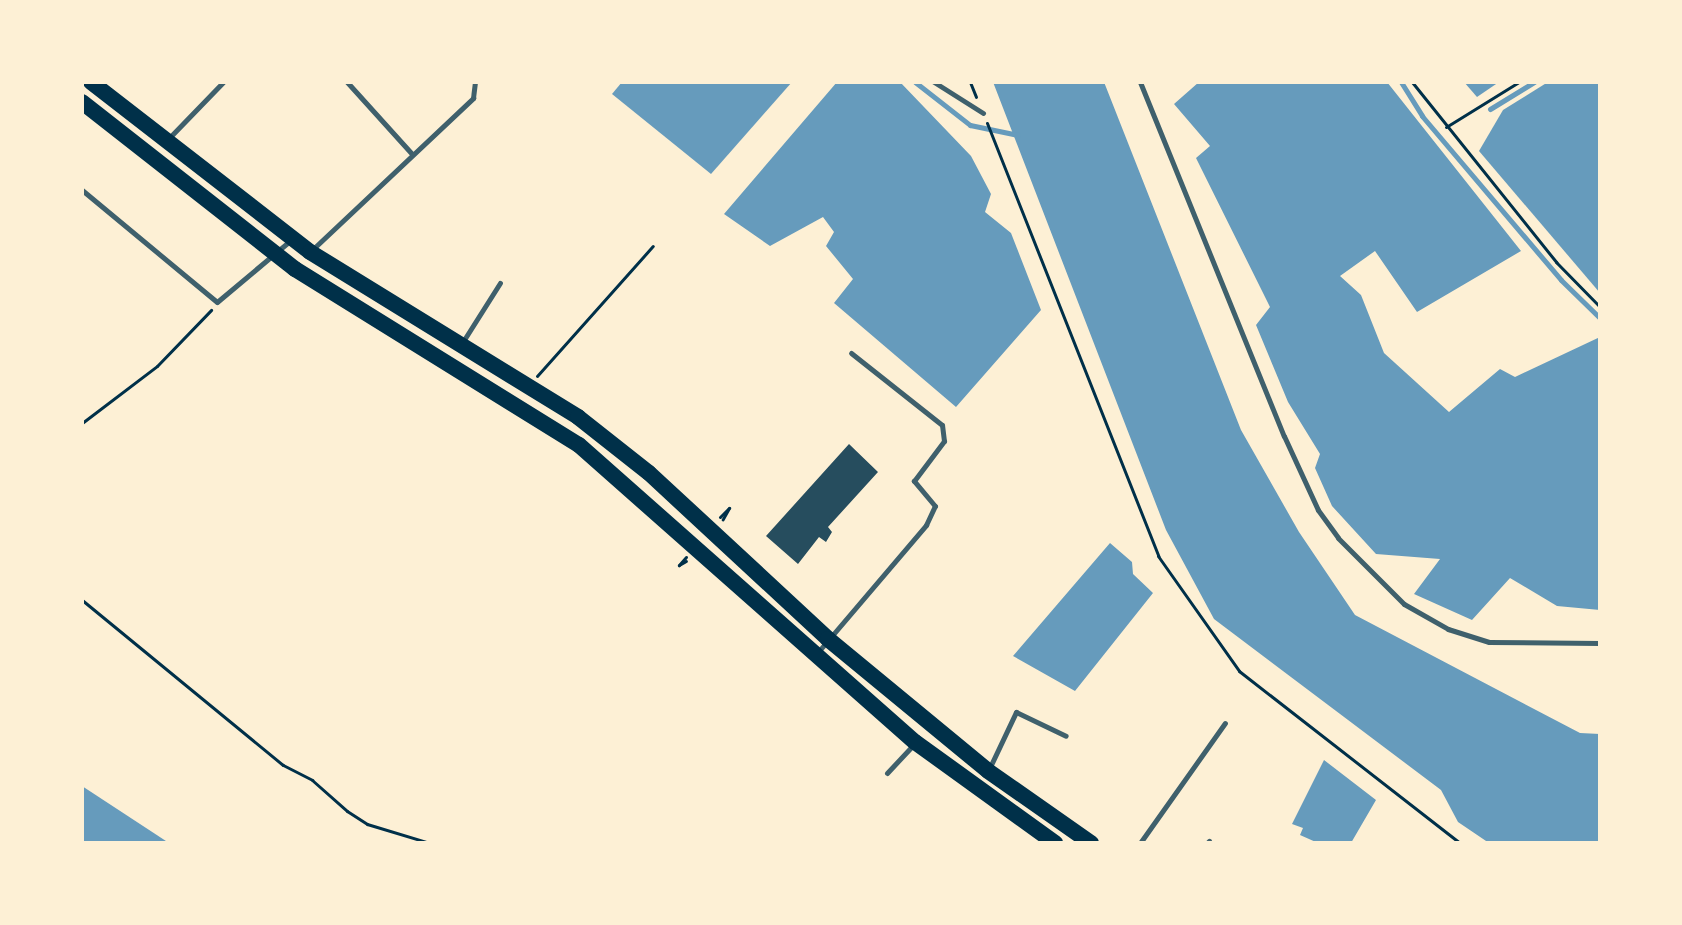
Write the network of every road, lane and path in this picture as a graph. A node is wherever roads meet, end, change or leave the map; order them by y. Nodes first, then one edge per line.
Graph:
1 (91, 82) edge
2 (223, 82) edge
3 (347, 82) edge
4 (475, 82) edge
5 (934, 82) edge
6 (970, 82) edge
7 (1140, 82) edge
8 (1412, 82) edge
9 (1519, 82) edge
10 (82, 102) edge
11 (983, 113) junction
12 (1446, 127) junction
13 (165, 141) junction
14 (412, 154) junction
15 (82, 190) edge
16 (292, 239) junction
17 (653, 246) dead end
18 (310, 252) junction
19 (277, 256) junction
20 (295, 269) junction
21 (500, 283) dead end
22 (217, 302) junction
23 (1600, 307) edge
24 (461, 346) junction
25 (851, 353) dead end
26 (529, 385) junction
27 (82, 423) edge
28 (741, 558) junction
29 (726, 572) junction
30 (777, 591) junction
31 (82, 600) edge
32 (764, 608) junction
33 (828, 639) junction
34 (1600, 643) edge
35 (816, 655) junction
36 (1225, 723) dead end
37 (1066, 736) dead end
38 (915, 742) junction
39 (988, 771) junction
40 (887, 773) dead end
41 (430, 843) edge
42 (1055, 843) edge
43 (1091, 843) edge
44 (1140, 843) edge
45 (1460, 843) edge

1 - 13 main road
2 - 13 lane
3 - 14 lane
4 - 14 lane
5 - 11 lane
6 - 11 path
7 - 34 lane
8 - 12 path
9 - 12 path
10 - 19 main road
11 - 45 path
12 - 23 path
13 - 16 main road
14 - 18 lane
15 - 22 lane
16 - 18 main road
16 - 19 lane
17 - 26 path
18 - 20 lane
18 - 24 main road
19 - 20 main road
19 - 22 lane
20 - 29 main road
21 - 24 lane
22 - 27 path
24 - 26 main road
25 - 33 lane
26 - 28 main road
28 - 29 main road
28 - 30 main road
29 - 32 main road
30 - 32 main road
30 - 33 main road
31 - 41 path
32 - 35 main road
33 - 35 lane
33 - 39 main road
35 - 38 main road
36 - 44 lane
37 - 39 lane
38 - 40 lane
38 - 42 main road
39 - 43 main road

